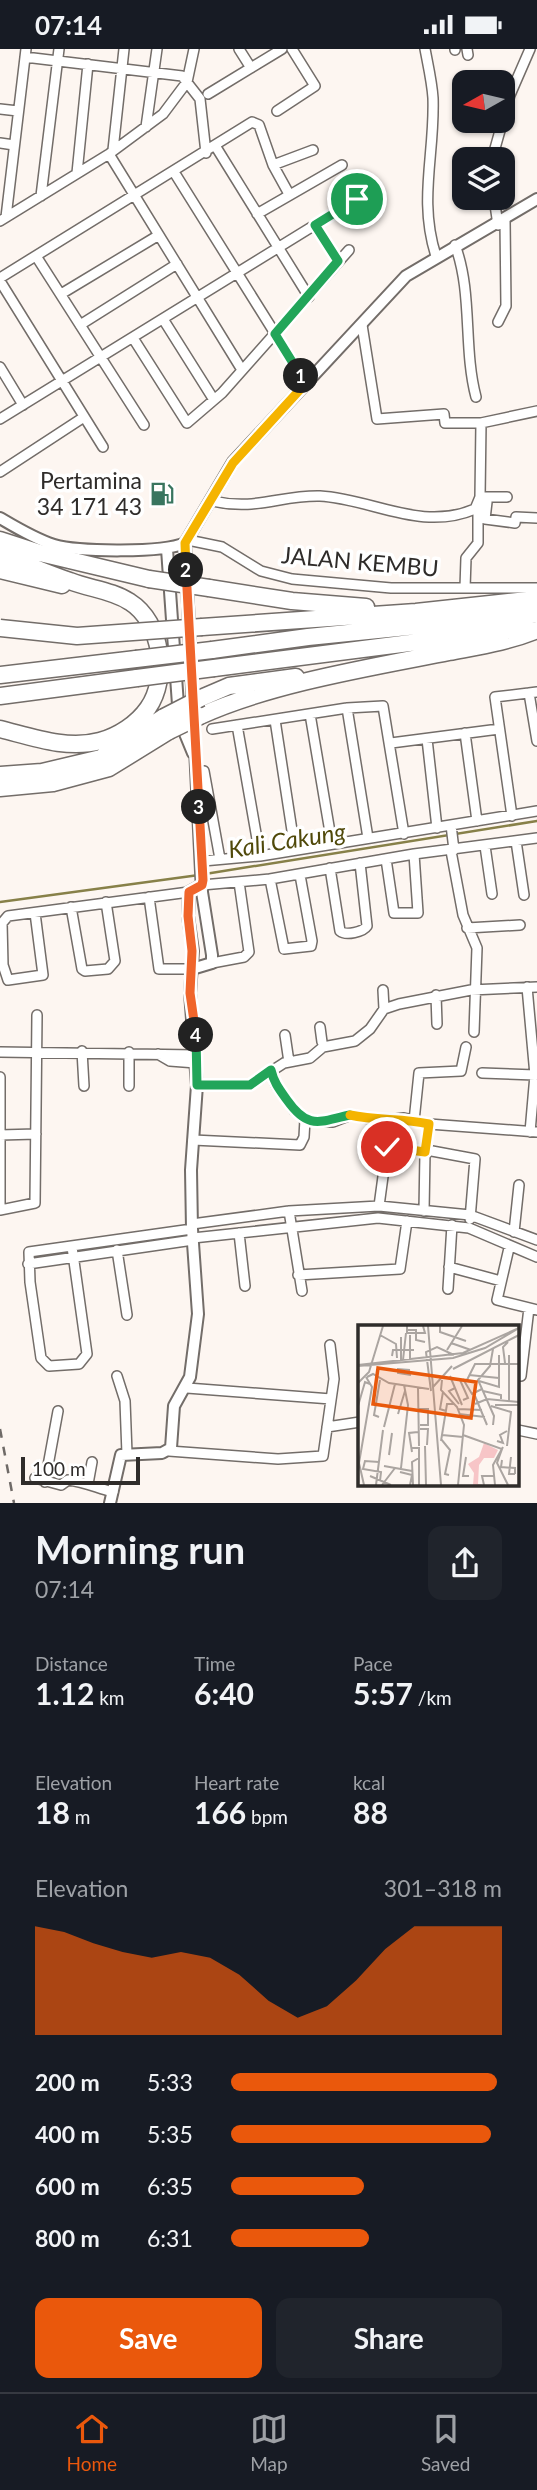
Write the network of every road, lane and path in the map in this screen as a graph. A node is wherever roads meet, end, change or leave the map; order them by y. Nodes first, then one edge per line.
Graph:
1 (59, 49) edge
2 (124, 49) edge
3 (157, 49) edge
4 (194, 49) edge
5 (239, 49) edge
6 (282, 49) edge
7 (292, 49) edge
8 (425, 49) edge
9 (530, 49) edge
10 (25, 53) edge
11 (58, 61) junction
12 (88, 64) junction
13 (122, 68) junction
14 (251, 68) junction
15 (153, 72) junction
16 (187, 82) junction
17 (208, 94) dead end
18 (0, 109) edge
19 (19, 111) junction
20 (276, 111) dead end
21 (146, 127) junction
22 (0, 143) edge
23 (14, 145) junction
24 (216, 147) junction
25 (495, 147) edge
26 (313, 150) dead end
27 (111, 152) junction
28 (206, 153) junction
29 (273, 165) junction
30 (342, 165) dead end
31 (174, 172) junction
32 (78, 173) junction
33 (289, 194) junction
34 (41, 196) junction
35 (135, 196) junction
36 (357, 199) dead end
37 (537, 199) edge
38 (497, 210) edge
39 (257, 214) junction
40 (3, 218) edge
41 (501, 223) junction
42 (315, 225) junction
43 (159, 235) junction
44 (455, 245) junction
45 (278, 248) junction
46 (349, 250) dead end
47 (36, 256) junction
48 (436, 256) junction
49 (338, 261) junction
50 (177, 264) junction
51 (238, 272) junction
52 (0, 280) edge
53 (61, 295) junction
54 (198, 297) junction
55 (309, 297) junction
56 (163, 319) junction
57 (498, 321) dead end
58 (80, 325) junction
59 (362, 325) junction
60 (275, 334) junction
61 (133, 338) junction
62 (101, 358) junction
63 (1, 369) edge
64 (242, 370) junction
65 (62, 381) junction
66 (306, 383) junction
67 (476, 397) dead end
68 (215, 400) junction
69 (23, 405) junction
70 (537, 411) edge
71 (84, 417) junction
72 (0, 419) edge
73 (481, 423) junction
74 (144, 425) dead end
75 (103, 447) dead end
76 (0, 472) edge
77 (507, 497) dead end
78 (212, 501) junction
79 (479, 501) junction
80 (0, 518) edge
81 (537, 518) edge
82 (0, 540) edge
83 (186, 542) junction
84 (167, 549) junction
85 (0, 554) edge
86 (0, 570) edge
87 (73, 583) junction
88 (465, 588) junction
89 (537, 588) edge
90 (537, 599) edge
91 (416, 612) junction
92 (537, 614) edge
93 (0, 628) edge
94 (537, 628) edge
95 (382, 667) junction
96 (0, 675) edge
97 (533, 692) edge
98 (0, 696) edge
99 (196, 699) junction
100 (177, 703) junction
101 (347, 708) junction
102 (310, 714) junction
103 (275, 720) junction
104 (167, 724) junction
105 (237, 725) junction
106 (0, 729) edge
107 (212, 729) dead end
108 (499, 729) junction
109 (465, 733) junction
110 (427, 739) junction
111 (537, 741) edge
112 (391, 743) junction
113 (196, 758) junction
114 (205, 771) dead end
115 (0, 773) edge
116 (0, 788) edge
117 (537, 811) edge
118 (512, 816) junction
119 (477, 821) junction
120 (437, 828) junction
121 (452, 828) junction
122 (404, 834) junction
123 (368, 838) junction
124 (537, 838) edge
125 (516, 841) junction
126 (332, 844) junction
127 (485, 846) junction
128 (453, 848) junction
129 (295, 850) junction
130 (414, 854) junction
131 (260, 856) junction
132 (220, 859) junction
133 (386, 859) junction
134 (360, 863) junction
135 (330, 868) junction
136 (203, 874) junction
137 (300, 875) junction
138 (270, 879) junction
139 (239, 882) junction
140 (189, 892) junction
141 (492, 894) dead end
142 (524, 895) dead end
143 (149, 897) junction
144 (106, 902) junction
145 (71, 907) junction
146 (35, 913) junction
147 (520, 925) dead end
148 (467, 927) junction
149 (212, 963) junction
150 (192, 969) junction
151 (532, 987) edge
152 (383, 990) dead end
153 (472, 990) junction
154 (431, 992) junction
155 (384, 1009) junction
156 (37, 1015) dead end
157 (437, 1024) dead end
158 (320, 1027) dead end
159 (474, 1032) dead end
160 (285, 1035) dead end
161 (322, 1042) dead end
162 (466, 1047) dead end
163 (36, 1051) junction
164 (82, 1051) junction
165 (0, 1052) edge
166 (129, 1052) junction
167 (158, 1054) junction
168 (196, 1059) junction
169 (289, 1062) junction
170 (271, 1070) junction
171 (482, 1073) dead end
172 (535, 1075) junction
173 (0, 1077) edge
174 (197, 1085) junction
175 (84, 1086) dead end
176 (129, 1086) dead end
177 (305, 1119) junction
178 (414, 1121) junction
179 (429, 1124) junction
180 (534, 1132) edge
181 (36, 1134) junction
182 (1, 1135) edge
183 (193, 1140) junction
184 (428, 1152) junction
185 (519, 1185) dead end
186 (379, 1206) junction
187 (0, 1210) edge
188 (424, 1211) junction
189 (289, 1212) junction
190 (470, 1215) junction
191 (407, 1221) junction
192 (452, 1225) junction
193 (292, 1226) junction
194 (469, 1228) junction
195 (514, 1231) junction
196 (193, 1233) junction
197 (239, 1233) junction
198 (537, 1240) edge
199 (509, 1248) junction
200 (117, 1250) junction
201 (72, 1251) junction
202 (537, 1257) edge
203 (449, 1267) junction
204 (299, 1275) junction
205 (500, 1281) junction
206 (246, 1286) dead end
207 (447, 1289) dead end
208 (302, 1291) dead end
209 (533, 1309) edge
210 (127, 1315) dead end
211 (330, 1345) dead end
212 (117, 1376) dead end
213 (521, 1376) dead end
214 (187, 1388) junction
215 (331, 1399) junction
216 (58, 1411) dead end
217 (358, 1422) edge
218 (327, 1427) junction
219 (169, 1451) junction
220 (127, 1454) junction
221 (92, 1462) dead end
222 (35, 1478) dead end
223 (45, 1482) junction
224 (88, 1484) junction
225 (112, 1497) edge

1 - 11 street
2 - 13 street
3 - 15 street
4 - 16 street
5 - 14 street
6 - 14 street
7 - 20 street
8 - 48 street
9 - 25 street
10 - 11 street
10 - 19 street
11 - 12 street
11 - 34 street
12 - 13 street
12 - 32 street
13 - 15 street
13 - 27 street
14 - 17 street
15 - 16 street
15 - 21 street
16 - 21 street
16 - 28 street
18 - 19 street
19 - 23 street
21 - 27 street
22 - 23 street
23 - 40 street
24 - 28 street
24 - 29 street
24 - 39 street
26 - 29 street
27 - 32 street
27 - 35 street
28 - 31 street
29 - 33 street
30 - 33 street
31 - 35 street
31 - 51 street
32 - 34 street
33 - 39 street
34 - 40 street
35 - 43 street
35 - 47 street
36 - 42 street
37 - 41 street
38 - 41 street
39 - 45 street
41 - 44 street
41 - 57 street
42 - 45 street
42 - 49 street
43 - 50 street
43 - 53 street
44 - 48 street
44 - 67 street
45 - 51 street
45 - 55 street
46 - 49 street
47 - 52 street
47 - 53 street
48 - 59 street
49 - 55 street
50 - 54 street
50 - 58 street
51 - 54 street
51 - 60 street
52 - 65 street
53 - 58 street
54 - 56 street
54 - 64 street
55 - 60 street
56 - 61 street
56 - 68 street
58 - 62 street
59 - 66 street
59 - 73 street
60 - 64 street
60 - 66 street
61 - 62 street
61 - 68 street
62 - 65 street
62 - 74 street
63 - 69 street
64 - 68 street
65 - 69 street
65 - 71 street
66 - 78 street
69 - 72 street
70 - 73 street
71 - 75 street
71 - 76 street
73 - 79 street
77 - 79 street
78 - 79 street
78 - 83 street
79 - 81 street
79 - 88 street
80 - 84 street
82 - 91 highway, bridge
83 - 84 street
83 - 88 street, JALAN KEMBU
83 - 99 street
84 - 100 street
85 - 87 highway
86 - 87 highway
87 - 106 highway
88 - 89 street, JALAN KEMBU
90 - 91 highway
91 - 93 highway, bridge
92 - 96 highway, bridge
94 - 95 highway
94 - 98 highway, bridge
95 - 99 highway
95 - 104 highway, bridge
97 - 108 street
97 - 111 street
99 - 100 street
99 - 104 highway, bridge
99 - 113 street
100 - 113 street
101 - 102 street
101 - 112 street
101 - 123 street
102 - 103 street
102 - 126 street
103 - 105 street
103 - 129 street
104 - 115 highway
104 - 116 highway
105 - 107 street
105 - 131 street
108 - 109 street
108 - 118 street
109 - 110 street
109 - 119 street
110 - 112 street
110 - 120 street
112 - 122 street
113 - 136 street
114 - 132 street
117 - 118 street
118 - 119 street
119 - 121 street
120 - 121 street
120 - 122 street
121 - 128 street
122 - 123 street
123 - 126 street
124 - 125 street
125 - 127 street
125 - 142 street
126 - 129 street
127 - 128 street
127 - 141 street
128 - 130 street
128 - 148 street
129 - 131 street
130 - 133 street
130 - 133 street
131 - 132 street
132 - 136 street
133 - 134 street
134 - 135 street
134 - 135 street
135 - 137 street
136 - 139 street
136 - 140 street
136 - 149 street
137 - 138 street
137 - 138 street
138 - 139 street
139 - 149 street
140 - 143 street
140 - 150 street
143 - 144 street
143 - 150 street
144 - 145 street
144 - 145 street
145 - 146 street
146 - 146 street
147 - 148 street
148 - 153 street
149 - 150 street
150 - 168 street
151 - 153 street
151 - 172 street
152 - 155 street
153 - 154 street
153 - 159 street
154 - 155 street
154 - 157 street
155 - 169 street
156 - 163 street
158 - 161 street
160 - 169 street
162 - 178 street
163 - 164 street
163 - 165 street
163 - 181 street
164 - 166 street
164 - 175 street
166 - 167 street
166 - 176 street
167 - 168 street
167 - 168 street
168 - 174 street
169 - 170 street
170 - 174 street
170 - 177 street
171 - 172 street
172 - 180 street
173 - 182 street
174 - 183 street
177 - 178 street
177 - 183 street
178 - 179 street
179 - 180 street
179 - 184 street
181 - 182 street
181 - 187 street
182 - 187 street
183 - 196 street
184 - 186 street
184 - 188 street
184 - 190 street
185 - 195 street
186 - 188 street
186 - 189 street
188 - 190 street
189 - 193 street
189 - 196 street
190 - 194 street
190 - 195 street
191 - 192 street
191 - 193 street
191 - 204 street
192 - 194 street
192 - 203 street
193 - 197 street
193 - 204 street
194 - 199 street
195 - 198 street
196 - 197 street
196 - 200 street
196 - 201 street
196 - 214 street
197 - 206 street
199 - 202 street
199 - 205 street
200 - 201 street
200 - 210 street
201 - 201 street
203 - 205 street
203 - 207 street
204 - 208 street
205 - 209 street
209 - 213 street
211 - 215 street
212 - 220 street
214 - 215 street
214 - 219 street
215 - 218 street
216 - 223 street
217 - 218 street
218 - 219 street
219 - 220 street
220 - 225 street
221 - 224 street
222 - 223 street
223 - 224 street
224 - 225 street

